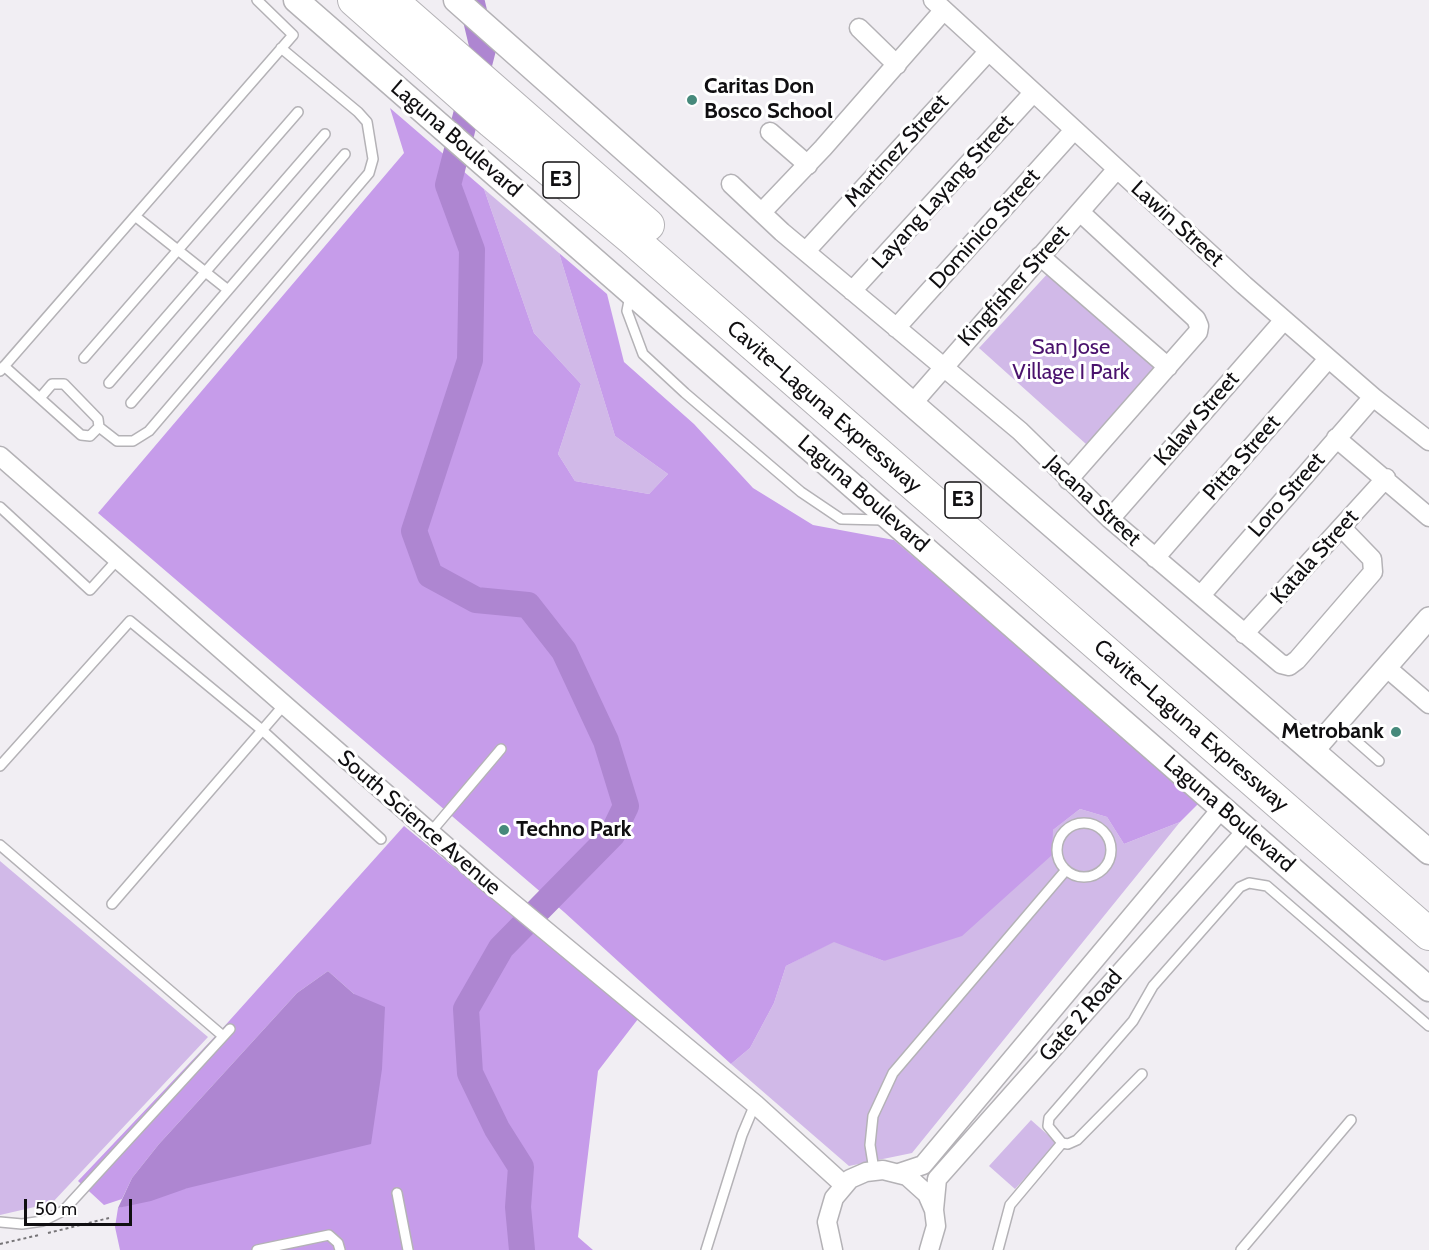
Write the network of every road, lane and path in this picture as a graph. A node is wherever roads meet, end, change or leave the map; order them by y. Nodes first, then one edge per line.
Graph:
1 (257, 0) edge
2 (296, 0) edge
3 (354, 0) edge
4 (391, 0) edge
5 (456, 0) edge
6 (938, 5) edge
7 (860, 28) dead end
8 (418, 40) junction
9 (281, 48) junction
10 (988, 52) junction
11 (897, 65) junction
12 (1033, 93) junction
13 (495, 108) junction
14 (298, 112) dead end
15 (1074, 130) junction
16 (770, 132) dead end
17 (325, 134) dead end
18 (345, 154) dead end
19 (808, 165) junction
20 (1116, 169) junction
21 (731, 184) dead end
22 (762, 212) junction
23 (1080, 212) junction
24 (135, 216) junction
25 (178, 250) junction
26 (806, 251) junction
27 (1040, 256) junction
28 (205, 272) junction
29 (228, 290) junction
30 (631, 290) junction
31 (852, 291) junction
32 (1284, 320) junction
33 (896, 328) junction
34 (84, 358) dead end
35 (1328, 359) junction
36 (943, 367) junction
37 (1168, 367) junction
38 (2, 369) edge
39 (109, 383) dead end
40 (1373, 397) junction
41 (40, 398) junction
42 (131, 403) dead end
43 (912, 404) junction
44 (99, 427) junction
45 (1336, 438) junction
46 (1429, 441) edge
47 (0, 456) edge
48 (1386, 478) junction
49 (1068, 480) junction
50 (0, 507) edge
51 (1429, 517) edge
52 (1110, 519) junction
53 (894, 521) junction
54 (1342, 528) junction
55 (1155, 558) junction
56 (117, 559) junction
57 (1202, 594) junction
58 (1425, 630) edge
59 (1244, 634) junction
60 (1387, 668) junction
61 (1429, 704) edge
62 (284, 705) junction
63 (1337, 724) junction
64 (262, 730) junction
65 (501, 749) dead end
66 (1313, 751) junction
67 (1379, 761) dead end
68 (0, 766) edge
69 (1222, 808) junction
70 (1246, 830) junction
71 (430, 833) junction
72 (381, 839) dead end
73 (0, 845) edge
74 (1429, 852) edge
75 (1066, 870) junction
76 (112, 904) dead end
77 (1429, 905) edge
78 (1429, 934) edge
79 (1429, 988) edge
80 (1429, 1026) edge
81 (1142, 1074) dead end
82 (755, 1104) junction
83 (1351, 1120) dead end
84 (1062, 1143) junction
85 (874, 1170) junction
86 (899, 1173) junction
87 (844, 1185) junction
88 (398, 1193) dead end
89 (934, 1210) junction
90 (109, 1218) dead end
91 (0, 1221) edge
92 (0, 1244) edge
93 (269, 1249) edge
94 (257, 1250) edge
95 (340, 1250) edge
96 (408, 1250) edge
97 (706, 1250) edge
98 (833, 1250) edge
99 (928, 1250) edge
100 (998, 1250) edge
101 (1241, 1250) edge

1 - 9 lane
2 - 30 main road, Laguna Boulevard
3 - 8 highway, Cavite–Laguna Expressway / E3
4 - 8 highway, Cavite–Laguna Expressway / E3
5 - 43 main road
6 - 10 street, Lawin Street
6 - 11 street
7 - 11 street
8 - 13 highway, Cavite–Laguna Expressway / E3
9 - 24 lane
9 - 44 lane
10 - 12 street, Lawin Street
10 - 26 street, Martinez Street
11 - 19 street
12 - 15 street, Lawin Street
12 - 31 street, Layang Layang Street
13 - 77 highway, Cavite–Laguna Expressway / E3
13 - 78 highway, Cavite–Laguna Expressway / E3
14 - 25 lane
15 - 20 street, Lawin Street
15 - 33 street, Dominico Street
16 - 19 street
17 - 28 lane
18 - 29 lane
19 - 22 street
20 - 23 street, Kingfisher Street
20 - 32 street, Lawin Street
21 - 22 street, Jacana Street
22 - 26 street, Jacana Street
23 - 27 street, Kingfisher Street
23 - 37 street
24 - 25 lane
24 - 38 lane
25 - 28 lane
25 - 34 lane
26 - 31 street, Jacana Street
27 - 36 street, Kingfisher Street
27 - 37 street
28 - 29 lane
28 - 39 lane
29 - 42 lane
30 - 53 main road, Laguna Boulevard
30 - 53 lane
31 - 33 street, Jacana Street
32 - 35 street, Lawin Street
32 - 52 street, Kalaw Street
33 - 36 street, Jacana Street
35 - 40 street, Lawin Street
35 - 55 street, Pitta Street
36 - 43 street, Kingfisher Street
36 - 49 street, Jacana Street
37 - 49 street
38 - 41 lane
40 - 45 street, Loro Street
40 - 46 street, Lawin Street
41 - 44 lane
41 - 44 lane
43 - 66 main road
45 - 48 street
45 - 57 street, Loro Street
47 - 56 street, South Science Avenue
48 - 51 street
48 - 54 street, Katala Street
49 - 52 street, Jacana Street
50 - 56 lane
52 - 55 street, Jacana Street
53 - 69 main road, Laguna Boulevard
54 - 59 street, Katala Street
54 - 59 street, Jacana Street
55 - 57 street, Jacana Street
56 - 62 street, South Science Avenue
57 - 59 street, Jacana Street
58 - 60 street
60 - 61 street
60 - 63 street
62 - 64 lane
62 - 71 street, South Science Avenue
63 - 66 street
63 - 67 lane
64 - 68 lane
64 - 72 lane
64 - 76 lane
65 - 71 lane
66 - 74 main road
69 - 70 main road, Laguna Boulevard
69 - 86 street, Gate 2 Road
70 - 79 main road, Laguna Boulevard
70 - 89 street, Gate 2 Road
71 - 82 street, South Science Avenue
73 - 91 lane
75 - 75 lane
75 - 85 lane
80 - 84 lane
81 - 84 lane
82 - 87 street, South Science Avenue
82 - 97 lane
83 - 101 lane
84 - 100 lane
85 - 86 street
85 - 87 street
86 - 89 street
87 - 98 street
88 - 96 lane
89 - 99 street, Gate 2 Road
90 - 92 path
93 - 94 lane
93 - 95 lane

